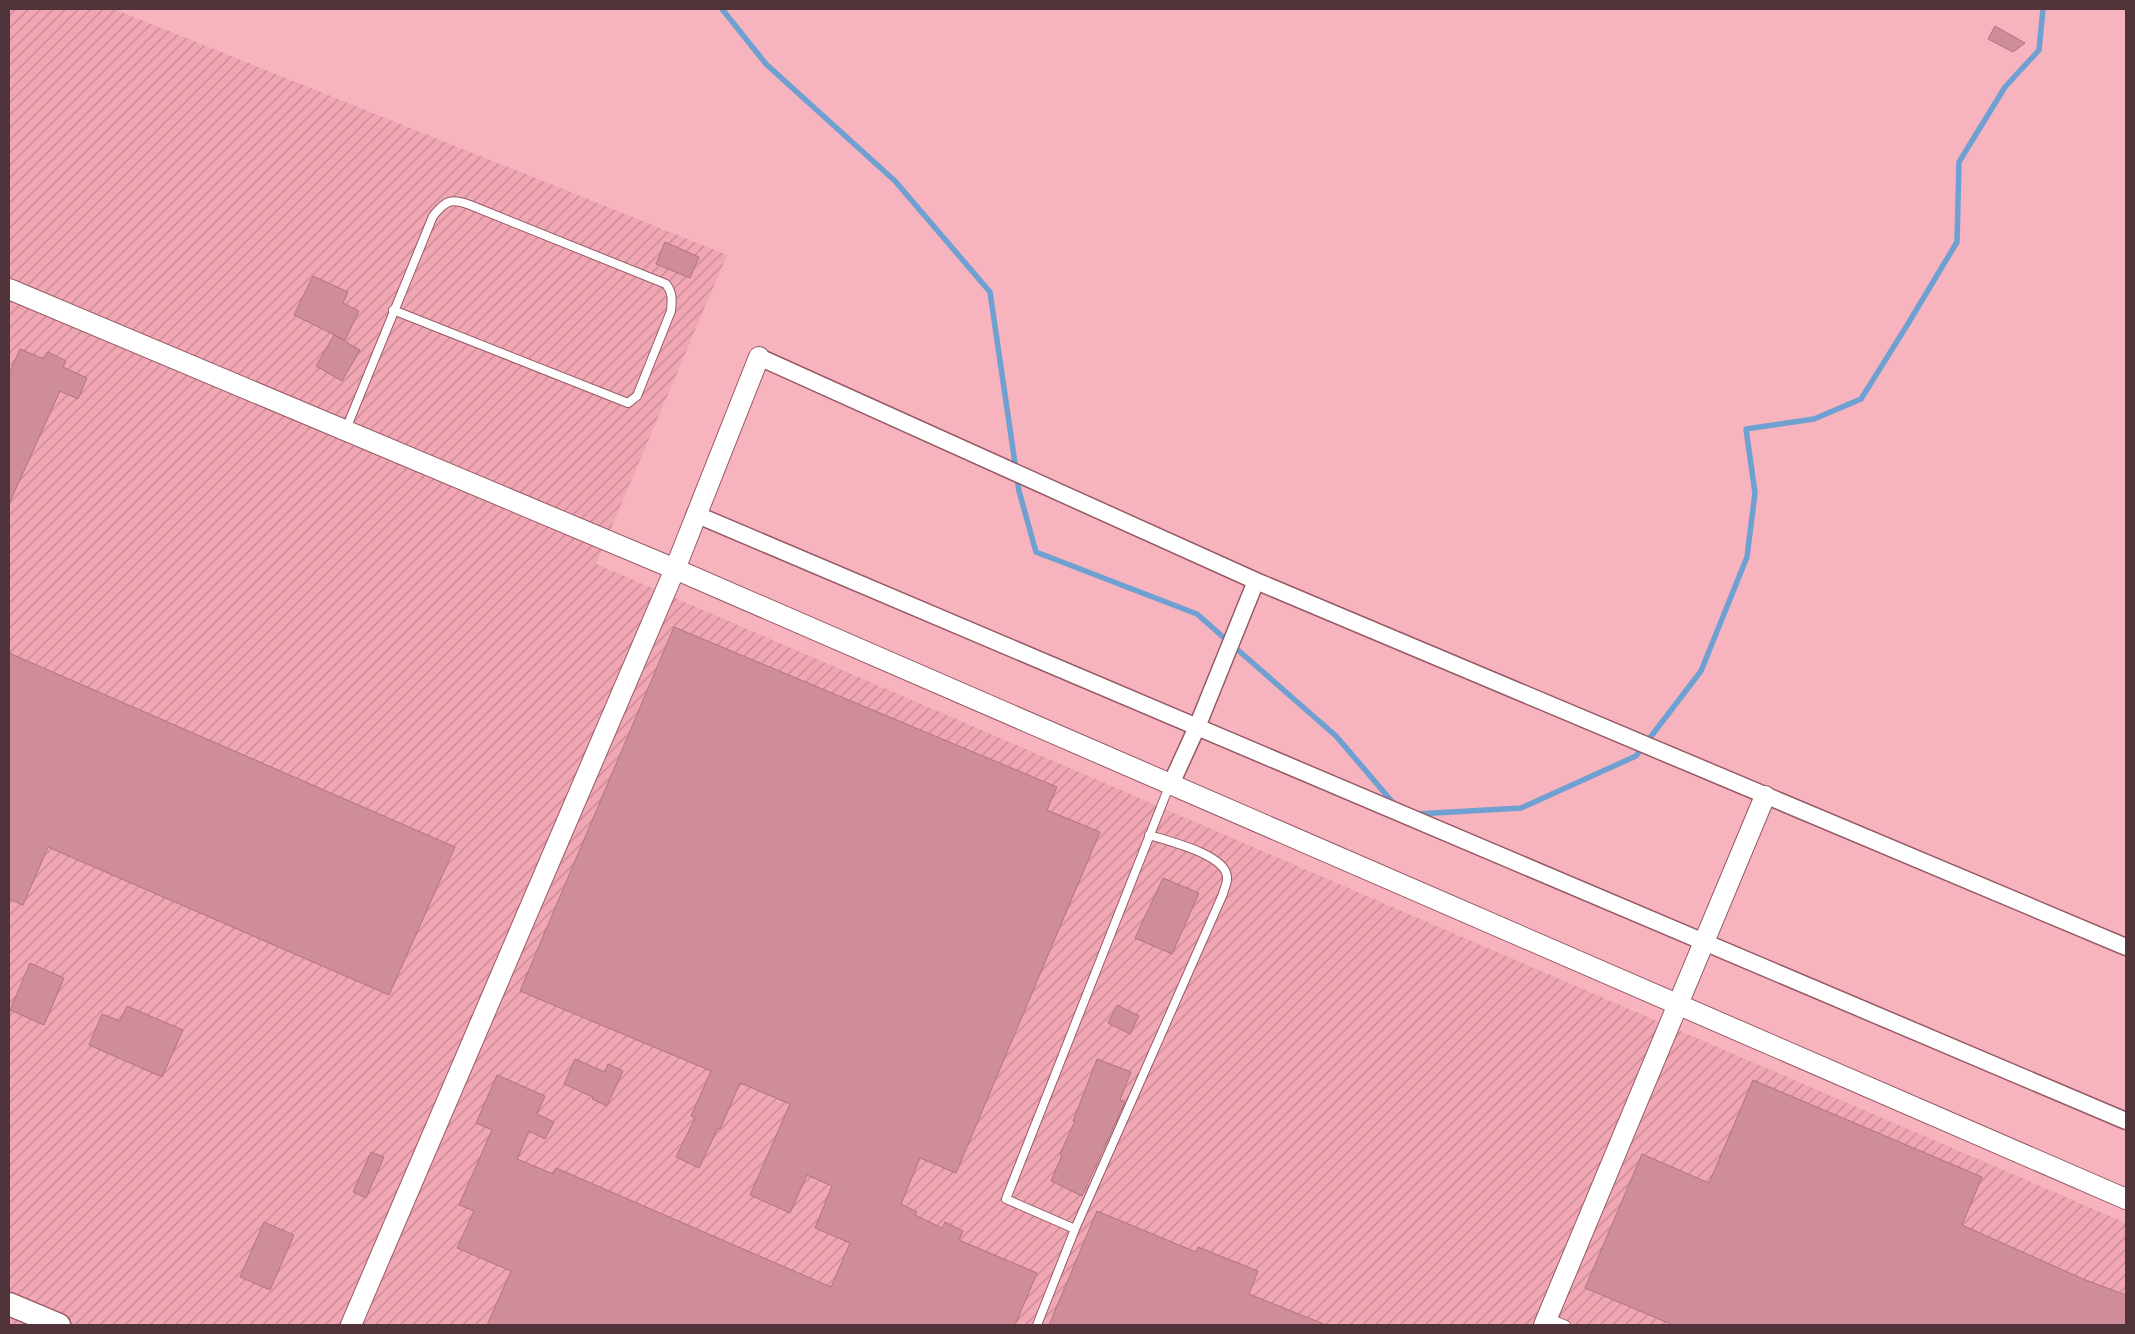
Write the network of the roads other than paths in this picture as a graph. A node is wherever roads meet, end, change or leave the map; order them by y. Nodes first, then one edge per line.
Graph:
1 (9, 289) edge
2 (393, 310) junction
3 (760, 357) joint
4 (345, 431) junction
5 (695, 514) junction
6 (675, 569) junction
7 (1256, 581) junction
8 (1197, 728) junction
9 (1171, 784) junction
10 (1765, 796) junction
11 (1149, 835) junction
12 (1704, 943) junction
13 (2126, 948) edge
14 (1678, 1004) junction
15 (2126, 1121) edge
16 (2126, 1199) edge
17 (1076, 1229) junction
18 (9, 1304) edge
19 (1546, 1321) edge
20 (59, 1325) edge
21 (351, 1325) edge
22 (1036, 1325) edge
23 (1566, 1325) edge

1 - 4 street
2 - 2 lane
2 - 4 lane
3 - 5 street
3 - 7 street
4 - 6 street
5 - 6 street
5 - 8 street
6 - 9 street
6 - 21 street
7 - 8 street
7 - 10 street
8 - 9 street
8 - 12 street
9 - 11 lane
9 - 14 street
10 - 12 street
10 - 13 street
11 - 17 lane
11 - 17 lane
12 - 14 street
12 - 15 street
14 - 16 street
14 - 19 street
17 - 22 lane
18 - 20 main road
19 - 23 lane

